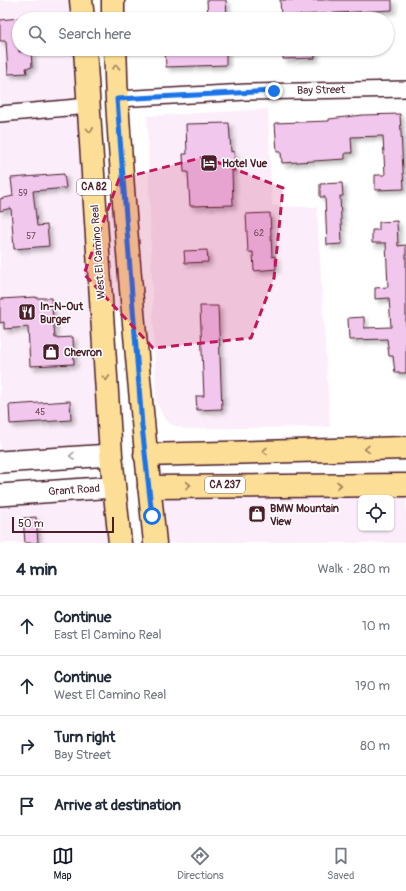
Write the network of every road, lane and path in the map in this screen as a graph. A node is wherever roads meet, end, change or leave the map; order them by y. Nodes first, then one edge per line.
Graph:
1 (81, 0) edge
2 (113, 0) edge
3 (82, 12) edge
4 (113, 12) edge
5 (85, 56) edge
6 (115, 56) edge
7 (406, 89) edge
8 (117, 99) junction
9 (89, 106) junction
10 (0, 114) edge
11 (406, 448) edge
12 (145, 454) junction
13 (111, 455) junction
14 (0, 462) edge
15 (406, 485) edge
16 (114, 487) junction
17 (149, 487) junction
18 (0, 495) edge
19 (120, 543) edge
20 (155, 543) edge

1 - 3 main road
2 - 4 main road
5 - 9 main road, West El Camino Real / CA 82
8 -> 6 main road, CA 82
7 - 8 street, Bay Street
8 - 12 main road, CA 82
9 - 10 street
9 -> 13 main road, West El Camino Real / CA 82
11 -> 12 main road
12 - 13 main road
12 - 17 main road, CA 82
13 -> 14 main road
13 - 16 main road, CA 82
17 -> 15 main road, CA 237
16 - 17 main road, Grant Road / CA 237
16 - 18 main road, Grant Road
16 - 19 main road, CA 82
17 - 20 main road, CA 82

